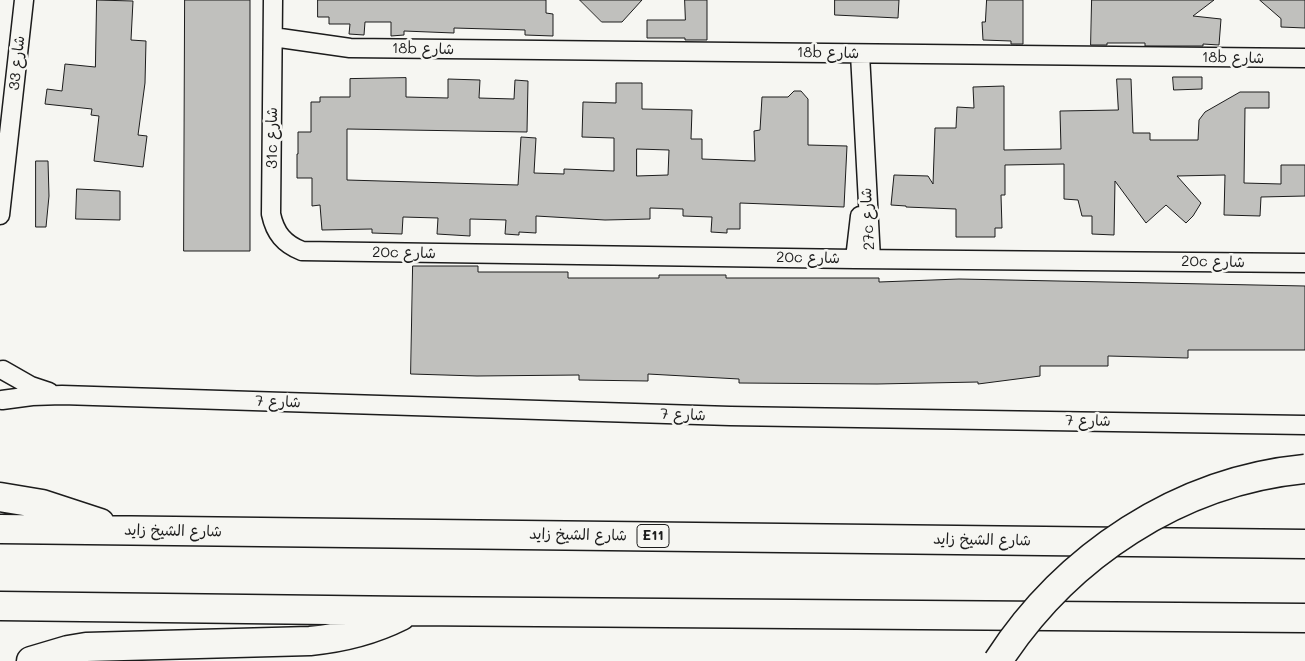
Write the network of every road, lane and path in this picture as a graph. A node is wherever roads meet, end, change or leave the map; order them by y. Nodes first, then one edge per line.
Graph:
1 (24, 0) edge
2 (273, 0) edge
3 (273, 44) junction
4 (867, 54) junction
5 (1305, 58) edge
6 (0, 215) edge
7 (312, 252) joint
8 (863, 259) junction
9 (1305, 263) edge
10 (2, 369) edge
11 (62, 395) junction
12 (1, 401) edge
13 (1305, 424) edge
14 (1305, 469) edge
15 (0, 497) edge
16 (0, 529) edge
17 (118, 530) junction
18 (1305, 544) edge
19 (0, 606) edge
20 (410, 611) junction
21 (1305, 618) edge
22 (31, 661) edge
23 (998, 661) edge

1 - 6 street, شارع 33
2 - 3 street, 31c شارع
3 - 4 street, 18b شارع
3 - 7 street, 31c شارع
4 - 5 street, 18b شارع
4 - 8 street, 27c شارع
7 - 8 street, 20c شارع
8 - 9 street, 20c شارع
10 - 11 street, شارع 7
10 - 12 street
11 - 12 street, شارع 7
11 - 13 street, شارع 7
14 - 23 highway, bridge
15 - 17 highway
16 - 17 highway, شارع الشيخ زايد / E11
17 - 18 highway, شارع الشيخ زايد / E11
19 - 20 highway
20 - 21 highway
20 - 22 highway

